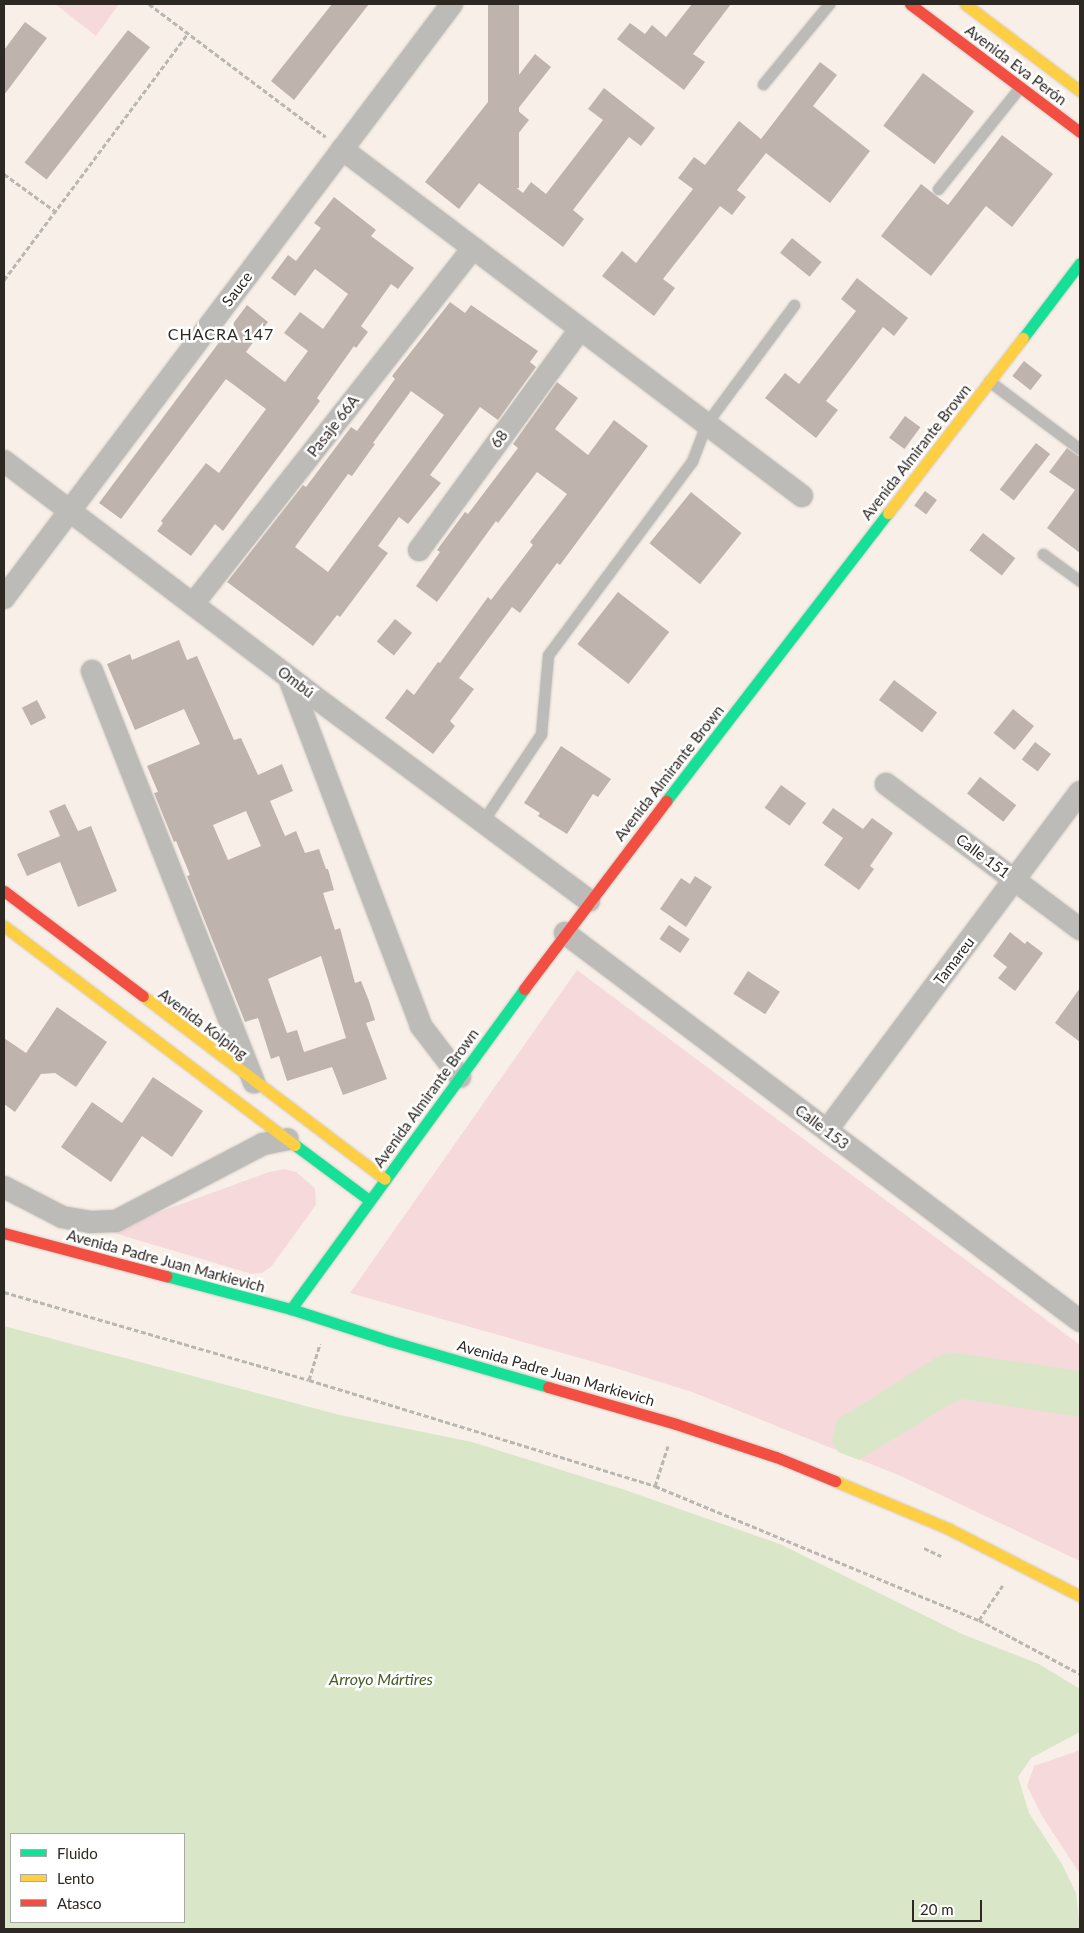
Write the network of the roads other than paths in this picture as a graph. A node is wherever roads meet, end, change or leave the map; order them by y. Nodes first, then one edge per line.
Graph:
1 (452, 4) edge
2 (829, 4) edge
3 (910, 4) edge
4 (965, 4) edge
5 (763, 84) dead end
6 (1020, 87) junction
7 (1080, 91) edge
8 (1080, 132) edge
9 (342, 149) junction
10 (938, 189) dead end
11 (473, 248) junction
12 (1080, 263) edge
13 (794, 305) dead end
14 (580, 328) junction
15 (989, 381) junction
16 (706, 424) junction
17 (1080, 450) edge
18 (4, 461) edge
19 (802, 496) dead end
20 (70, 510) junction
21 (419, 550) dead end
22 (1043, 554) dead end
23 (1080, 581) edge
24 (4, 598) edge
25 (193, 604) junction
26 (92, 671) dead end
27 (288, 677) junction
28 (886, 784) dead end
29 (1080, 792) edge
30 (483, 821) junction
31 (1015, 880) junction
32 (4, 892) edge
33 (589, 901) junction
34 (4, 926) edge
35 (1080, 929) edge
36 (565, 933) junction
37 (460, 1077) junction
38 (254, 1082) junction
39 (827, 1130) junction
40 (288, 1139) junction
41 (384, 1180) junction
42 (4, 1187) edge
43 (370, 1200) junction
44 (4, 1232) edge
45 (291, 1309) junction
46 (1080, 1321) edge
47 (1080, 1596) edge

1 - 9 street, Sauce
2 - 5 lane
3 - 6 main road, Avenida Eva Perón
4 - 7 main road, Avenida Eva Perón
6 - 8 main road, Avenida Eva Perón
6 - 10 lane
9 - 11 street
9 - 20 street, Sauce
11 - 14 street
11 - 25 street, Pasaje 66A
12 - 15 main road, Avenida Almirante Brown
13 - 16 lane
14 - 16 street
14 - 21 street, 68
15 - 17 lane
15 - 33 main road, Avenida Almirante Brown
16 - 19 street
16 - 30 lane
18 - 20 street, Ombú
20 - 24 street, Sauce
20 - 25 street, Ombú
22 - 23 lane
25 - 27 street, Ombú
26 - 38 street
27 - 30 street, Ombú
27 - 37 street
28 - 31 street, Calle 151
29 - 31 street, Tamareu
30 - 33 street, Ombú
31 - 35 street, Calle 151
31 - 39 street, Tamareu
32 - 38 main road, Avenida Kolping
33 - 36 main road, Avenida Almirante Brown
34 - 40 main road
36 - 37 main road, Avenida Almirante Brown
36 - 39 street, Calle 153
37 - 41 main road, Avenida Almirante Brown
38 - 41 main road, Avenida Kolping
39 - 46 street, Calle 153
40 - 42 street
40 - 43 main road
41 - 43 main road, Avenida Almirante Brown
43 - 45 main road, Avenida Almirante Brown
44 - 45 main road, Avenida Padre Juan Markievich
45 - 47 main road, Avenida Padre Juan Markievich

